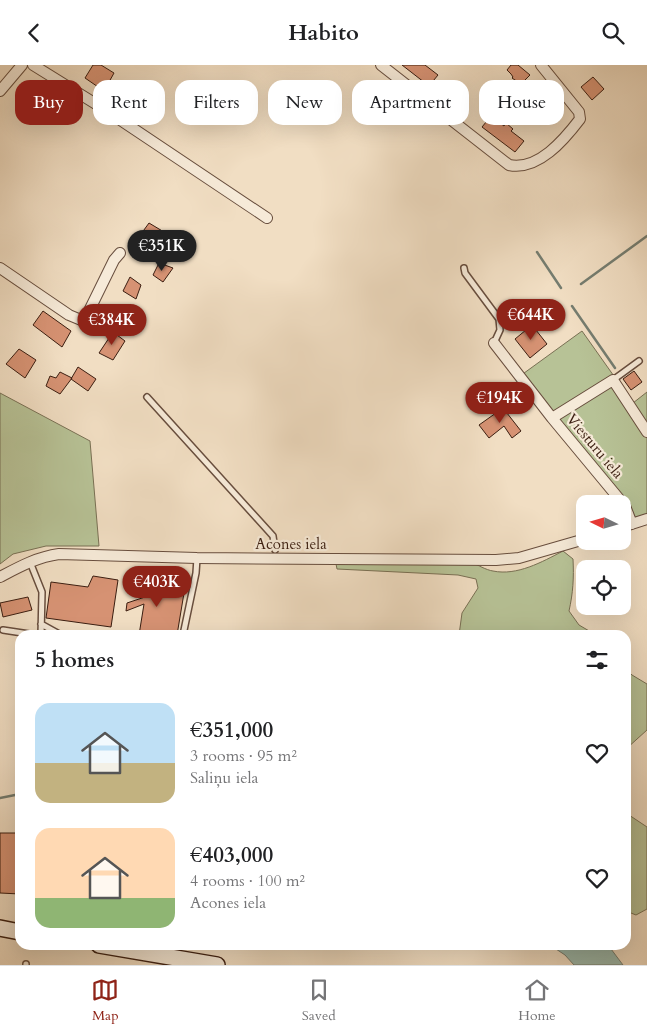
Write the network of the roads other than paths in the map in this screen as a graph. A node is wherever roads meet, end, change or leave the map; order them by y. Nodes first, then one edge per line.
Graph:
1 (22, 65) edge
2 (33, 65) edge
3 (381, 65) edge
4 (541, 65) edge
5 (0, 91) edge
6 (267, 217) dead end
7 (120, 253) dead end
8 (0, 268) edge
9 (464, 268) dead end
10 (494, 343) joint
11 (639, 361) dead end
12 (613, 380) junction
13 (147, 397) dead end
14 (552, 418) junction
15 (647, 432) edge
16 (615, 495) edge
17 (647, 519) edge
18 (631, 525) edge
19 (576, 542) edge
20 (275, 550) dead end
21 (197, 559) junction
22 (30, 562) junction
23 (0, 577) edge
24 (41, 624) junction
25 (3, 630) dead end
26 (41, 630) edge
27 (52, 630) edge
28 (184, 630) edge
29 (15, 632) edge
30 (0, 928) edge
31 (15, 931) edge
32 (128, 950) edge
33 (215, 965) edge

1 - 5 street
2 - 6 street
3 - 4 street
7 - 8 street
9 - 10 lane
10 - 14 street, Viesturu iela
11 - 12 lane
12 - 14 street
12 - 15 street
13 - 20 lane
14 - 16 street, Viesturu iela
17 - 18 street
19 - 21 street, Acones iela
21 - 22 street, Acones iela
21 - 28 lane
22 - 23 street, Acones iela
22 - 24 lane
24 - 26 lane
24 - 27 lane
25 - 29 lane
30 - 31 street
32 - 33 street

